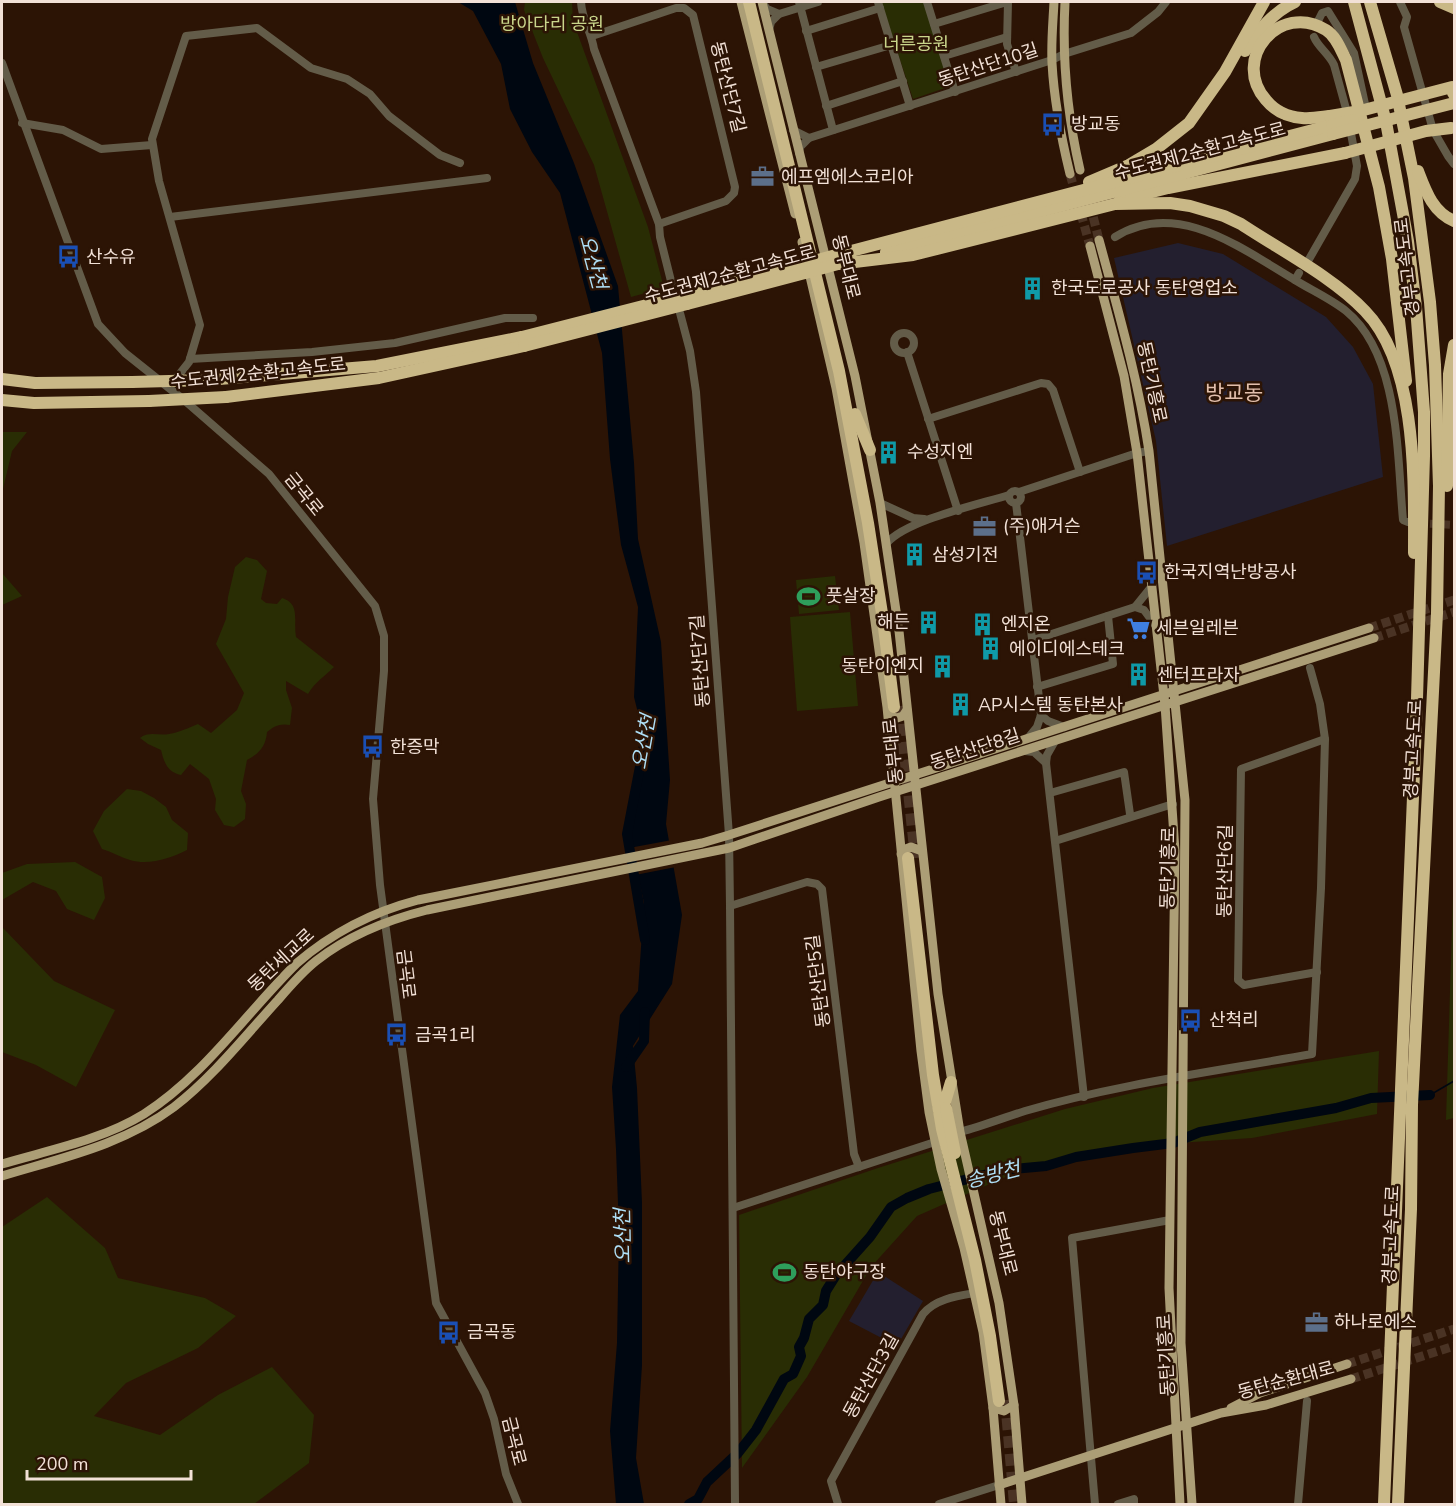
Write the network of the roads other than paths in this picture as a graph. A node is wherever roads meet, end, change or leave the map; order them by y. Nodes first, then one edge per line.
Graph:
1 (581, 2) edge
2 (741, 2) edge
3 (749, 2) edge
4 (760, 2) edge
5 (818, 2) edge
6 (927, 2) edge
7 (1008, 2) edge
8 (1054, 2) edge
9 (1065, 2) edge
10 (1166, 2) edge
11 (1264, 2) edge
12 (1294, 2) edge
13 (1354, 2) edge
14 (1370, 2) edge
15 (1400, 2) edge
16 (1440, 2) edge
17 (799, 4) edge
18 (879, 5) edge
19 (1455, 8) edge
20 (779, 14) junction
21 (1317, 23) dead end
22 (934, 24) junction
23 (769, 30) junction
24 (806, 30) junction
25 (592, 36) junction
26 (1314, 37) dead end
27 (1007, 38) junction
28 (891, 45) junction
29 (1064, 54) junction
30 (944, 56) junction
31 (1052, 60) junction
32 (2, 63) edge
33 (816, 68) junction
34 (1016, 72) junction
35 (903, 81) junction
36 (955, 92) junction
37 (1454, 93) edge
38 (1365, 104) dead end
39 (826, 106) junction
40 (910, 106) junction
41 (22, 123) junction
42 (1189, 123) junction
43 (1403, 124) junction
44 (1331, 125) junction
45 (1453, 128) edge
46 (793, 130) junction
47 (833, 130) junction
48 (809, 138) junction
49 (152, 145) junction
50 (799, 154) junction
51 (460, 163) dead end
52 (1455, 164) edge
53 (1080, 170) tunnel mouth
54 (1070, 174) tunnel mouth
55 (487, 178) dead end
56 (1029, 203) junction
57 (1084, 211) junction
58 (170, 217) junction
59 (1455, 221) edge
60 (659, 224) junction
61 (1115, 237) dead end
62 (1099, 240) tunnel mouth
63 (1090, 246) tunnel mouth
64 (837, 260) junction
65 (1308, 261) dead end
66 (672, 285) dead end
67 (684, 304) junction
68 (533, 318) dead end
69 (523, 341) junction
70 (1455, 345) edge
71 (907, 352) dead end
72 (190, 360) junction
73 (2, 379) edge
74 (169, 387) junction
75 (2, 400) edge
76 (845, 402) junction
77 (855, 414) junction
78 (928, 419) junction
79 (1412, 442) junction
80 (870, 450) junction
81 (1149, 451) junction
82 (1137, 453) junction
83 (1080, 472) junction
84 (1019, 492) junction
85 (1009, 495) junction
86 (880, 503) junction
87 (1016, 503) junction
88 (958, 511) junction
89 (932, 519) junction
90 (1408, 522) dead end
91 (864, 543) junction
92 (887, 543) junction
93 (1152, 586) junction
94 (1135, 607) junction
95 (1437, 613) junction
96 (1108, 616) junction
97 (1155, 625) junction
98 (1369, 628) tunnel mouth
99 (1374, 638) tunnel mouth
100 (1033, 640) junction
101 (1310, 668) dead end
102 (1038, 687) junction
103 (1169, 698) junction
104 (1417, 699) junction
105 (897, 708) junction
106 (1041, 715) junction
107 (1064, 727) junction
108 (1028, 738) junction
109 (1325, 739) junction
110 (1054, 741) junction
111 (1020, 752) junction
112 (1046, 763) junction
113 (914, 774) junction
114 (894, 781) junction
115 (915, 785) junction
116 (895, 792) junction
117 (1050, 793) junction
118 (1173, 804) junction
119 (1130, 814) dead end
120 (729, 835) junction
121 (1055, 841) junction
122 (729, 848) junction
123 (912, 855) junction
124 (730, 906) junction
125 (383, 910) junction
126 (384, 922) junction
127 (1317, 972) junction
128 (1183, 1077) junction
129 (1172, 1079) junction
130 (951, 1082) junction
131 (1407, 1082) junction
132 (1084, 1097) junction
133 (945, 1102) junction
134 (1406, 1105) junction
135 (929, 1112) junction
136 (960, 1132) junction
137 (935, 1142) junction
138 (2, 1164) edge
139 (953, 1165) junction
140 (859, 1167) junction
141 (2, 1176) edge
142 (959, 1188) junction
143 (733, 1208) junction
144 (1170, 1220) junction
145 (975, 1293) junction
146 (1347, 1364) tunnel mouth
147 (1351, 1379) tunnel mouth
148 (1307, 1401) dead end
149 (1003, 1403) junction
150 (1221, 1413) junction
151 (1187, 1424) junction
152 (1176, 1427) junction
153 (1091, 1456) junction
154 (1020, 1478) junction
155 (999, 1485) junction
156 (518, 1504) edge
157 (735, 1504) edge
158 (838, 1504) edge
159 (939, 1504) edge
160 (1001, 1504) edge
161 (1022, 1504) edge
162 (1095, 1504) edge
163 (1118, 1504) edge
164 (1134, 1504) edge
165 (1180, 1504) edge
166 (1192, 1504) edge
167 (1298, 1504) edge
168 (1384, 1504) edge
169 (1398, 1504) edge

1 - 25 street
2 - 91 main road, 동부대로
3 - 76 highway, 동부대로
4 - 20 street
4 - 23 main road, 동부대로
4 - 77 highway, 동부대로
5 - 17 street
6 - 22 street
7 - 22 street
7 - 27 street
8 - 31 main road
9 - 29 main road
10 - 29 street, 동탄산단10길
11 - 42 highway
12 - 42 highway
13 - 104 highway, 경부고속도로
14 - 43 highway, 경부고속도로
15 - 52 street
16 - 19 highway
17 - 20 street
17 - 24 street
18 - 24 street
18 - 28 street
20 - 23 street
21 - 38 street
22 - 30 street
23 - 46 main road, 동부대로
24 - 33 street
25 - 60 street
25 - 60 street, 동탄산단7길
26 - 65 street
27 - 30 street
27 - 34 street
28 - 33 street
28 - 35 street
29 - 31 street, 동탄산단10길
29 - 53 main road
30 - 36 street
31 - 34 street, 동탄산단10길
31 - 54 main road
32 - 41 street, 금곡로
33 - 39 street
34 - 36 street, 동탄산단10길
35 - 39 street
35 - 40 street
36 - 40 street, 동탄산단10길
37 - 44 highway, 수도권제2순환고속도로, bridge
37 - 44 highway, bridge
39 - 47 street
40 - 47 street, 동탄산단10길
41 - 49 street
41 - 74 street, 금곡로
42 - 56 highway
43 - 59 highway
43 - 95 highway, 경부고속도로
44 - 56 highway, 수도권제2순환고속도로
44 - 64 highway, 수도권제2순환고속도로
44 - 79 highway
45 - 57 highway, bridge
46 - 48 street
46 - 50 main road, 동부대로
47 - 48 street, 동탄산단10길
48 - 50 street
49 - 51 street
49 - 58 street
50 - 80 main road, 동부대로
55 - 58 street
56 - 64 highway, 수도권제2순환고속도로
57 - 64 highway
57 - 79 highway
58 - 72 street
60 - 66 street
61 - 90 street
62 - 81 main road, 동탄기흥로
63 - 82 main road, 동탄기흥로
64 - 67 highway, 수도권제2순환고속도로, bridge
67 - 69 highway, 수도권제2순환고속도로, bridge
67 - 120 street, 동탄산단7길
68 - 72 street
69 - 73 highway, 수도권제2순환고속도로, bridge
69 - 75 highway, 수도권제2순환고속도로, bridge
70 - 95 highway
71 - 78 street
72 - 74 street
74 - 125 street, 금곡로
76 - 91 highway
76 - 105 highway, 동부대로
77 - 80 highway
77 - 105 highway, 동부대로
78 - 83 street
78 - 88 street
79 - 104 highway
80 - 86 main road, 동부대로
81 - 82 street
81 - 103 main road, 동탄기흥로
82 - 83 street
82 - 93 main road, 동탄기흥로
83 - 84 street
84 - 85 street
84 - 87 street
85 - 87 street
85 - 88 street
86 - 89 street
86 - 92 main road, 동부대로
87 - 100 street
88 - 89 street
89 - 92 street
91 - 105 main road, 동부대로
92 - 105 main road, 동부대로
93 - 94 street
93 - 97 main road, 동탄기흥로
94 - 96 street
94 - 97 street
95 - 131 highway, 경부고속도로
96 - 100 street
96 - 102 street
97 - 103 main road, 동탄기흥로
98 - 103 main road, 동탄산단8길
99 - 103 main road, 동탄산단8길
100 - 102 street
101 - 109 street
102 - 106 street
103 - 107 main road, 동탄산단8길
103 - 110 main road, 동탄산단8길
103 - 118 main road, 동탄기흥로
103 - 128 main road, 동탄기흥로
104 - 131 highway, 경부고속도로
105 - 113 main road, 동부대로
105 - 114 main road, 동부대로
106 - 107 street
106 - 108 street
107 - 108 main road, 동탄산단8길
108 - 113 main road, 동탄산단8길
109 - 127 street
109 - 127 street, 동탄산단6길
110 - 111 main road, 동탄산단8길
110 - 112 street
111 - 112 street
111 - 115 main road, 동탄산단8길
112 - 117 street
113 - 114 main road, 동탄산단8길
113 - 115 main road, 동부대로
114 - 116 main road, 동부대로
114 - 120 main road
115 - 116 main road, 동탄산단8길
115 - 123 main road, 동부대로
116 - 122 main road
116 - 123 main road, 동부대로
117 - 119 street
117 - 121 street
118 - 121 street
118 - 129 main road, 동탄기흥로
120 - 122 street, 동탄산단7길
120 - 125 main road, 동탄세교로
121 - 132 street
122 - 124 street
122 - 126 main road, 동탄세교로
123 - 130 main road, 동부대로
123 - 133 highway, 동부대로
123 - 135 main road, 동부대로
123 - 139 highway, 동부대로
124 - 140 street, 동탄산단5길
124 - 143 street
125 - 126 street, 금곡로
125 - 138 main road, 동탄세교로
126 - 141 main road, 동탄세교로
126 - 156 street, 금곡로
127 - 128 street
128 - 129 street
128 - 151 main road, 동탄기흥로
129 - 132 street
129 - 144 main road, 동탄기흥로
130 - 133 highway
130 - 136 main road, 동부대로
131 - 134 highway, 경부고속도로
132 - 136 street
133 - 139 highway, 동부대로
134 - 168 highway, 경부고속도로
134 - 169 highway, 경부고속도로
135 - 137 main road, 동부대로
135 - 139 highway
136 - 139 main road, 동부대로
137 - 139 main road, 동부대로
137 - 140 street
139 - 142 highway, 동부대로
140 - 143 street
142 - 145 main road, 동부대로
142 - 149 highway, 동부대로
143 - 157 street
144 - 152 main road, 동탄기흥로
144 - 153 street
145 - 149 main road, 동부대로
145 - 158 street, 동탄산단3길
146 - 150 main road, 동탄순환대로
147 - 150 main road, 동탄순환대로
148 - 167 street
149 - 154 main road, 동부대로
149 - 155 main road, 동부대로
150 - 151 main road
151 - 152 main road
151 - 166 main road, 동탄기흥로
152 - 153 main road
152 - 165 main road, 동탄기흥로
153 - 154 main road
153 - 162 street
154 - 155 main road
154 - 161 main road, 동부대로
155 - 159 street
155 - 160 main road, 동부대로
163 - 164 street

